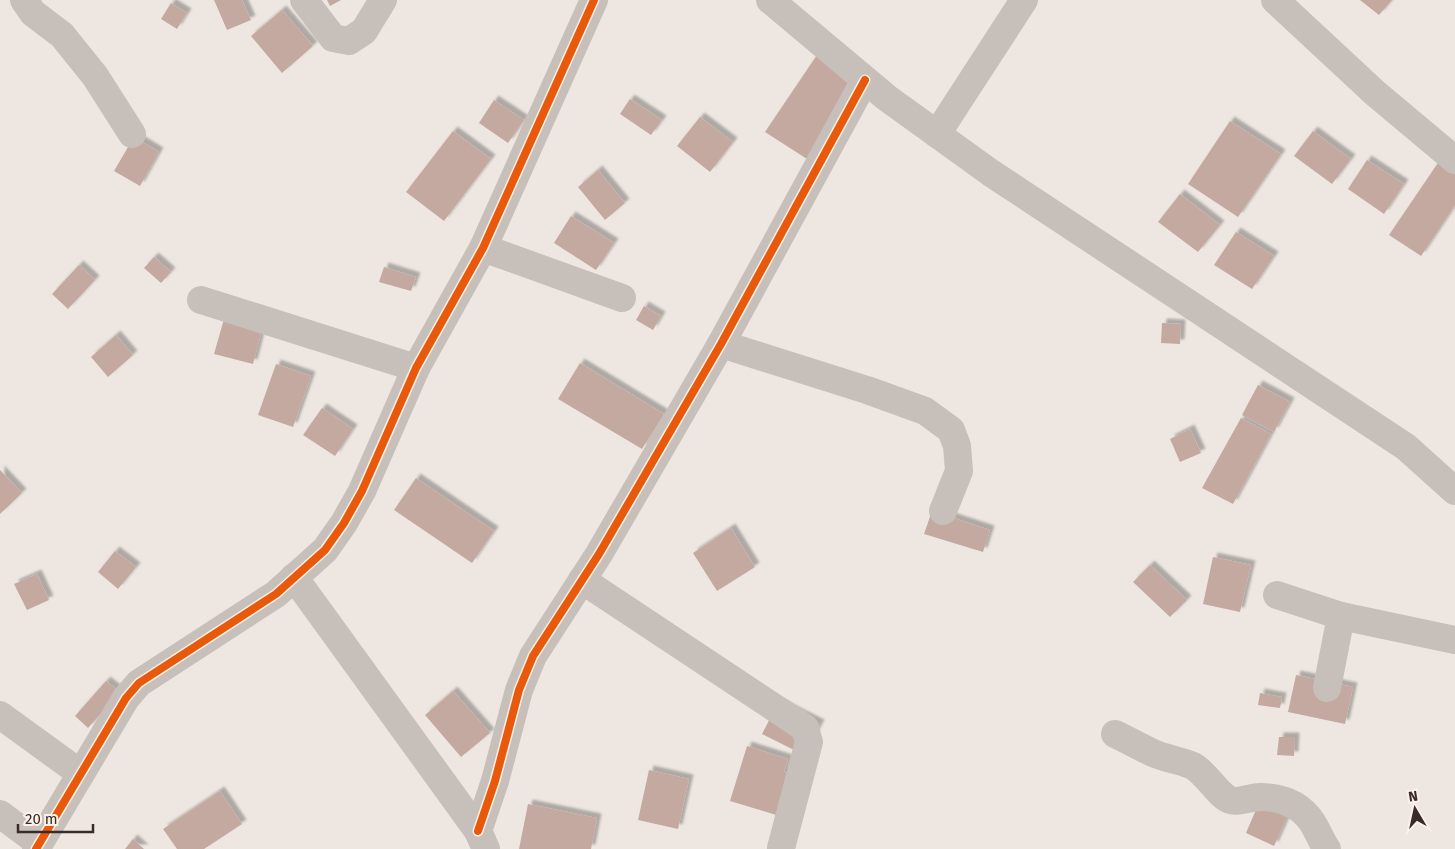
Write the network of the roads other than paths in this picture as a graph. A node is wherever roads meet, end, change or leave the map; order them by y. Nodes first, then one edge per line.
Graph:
1 (24, 0) edge
2 (304, 0) edge
3 (383, 0) edge
4 (594, 0) edge
5 (770, 0) edge
6 (1024, 0) edge
7 (1275, 0) edge
8 (865, 80) junction
9 (132, 134) dead end
10 (937, 134) junction
11 (1455, 160) edge
12 (483, 248) junction
13 (622, 298) dead end
14 (201, 300) dead end
15 (721, 344) junction
16 (416, 368) junction
17 (1455, 491) edge
18 (943, 511) dead end
19 (294, 577) junction
20 (582, 580) junction
21 (1277, 595) dead end
22 (1341, 616) junction
23 (1455, 640) edge
24 (1327, 688) dead end
25 (0, 715) edge
26 (1116, 734) dead end
27 (80, 773) junction
28 (0, 814) edge
29 (482, 840) edge
30 (38, 846) edge
31 (781, 848) dead end
32 (1327, 849) edge

1 - 9 street
2 - 3 street
4 - 12 street
5 - 8 street
6 - 10 street
7 - 11 street
8 - 10 street
8 - 15 street
10 - 17 street
12 - 13 street
12 - 16 street
14 - 16 street
15 - 18 street
15 - 20 street
16 - 19 street
19 - 27 street
19 - 29 street
20 - 29 street
20 - 31 street
21 - 22 street
22 - 23 street
22 - 24 street
25 - 27 street
26 - 32 street
27 - 30 street
28 - 30 street

